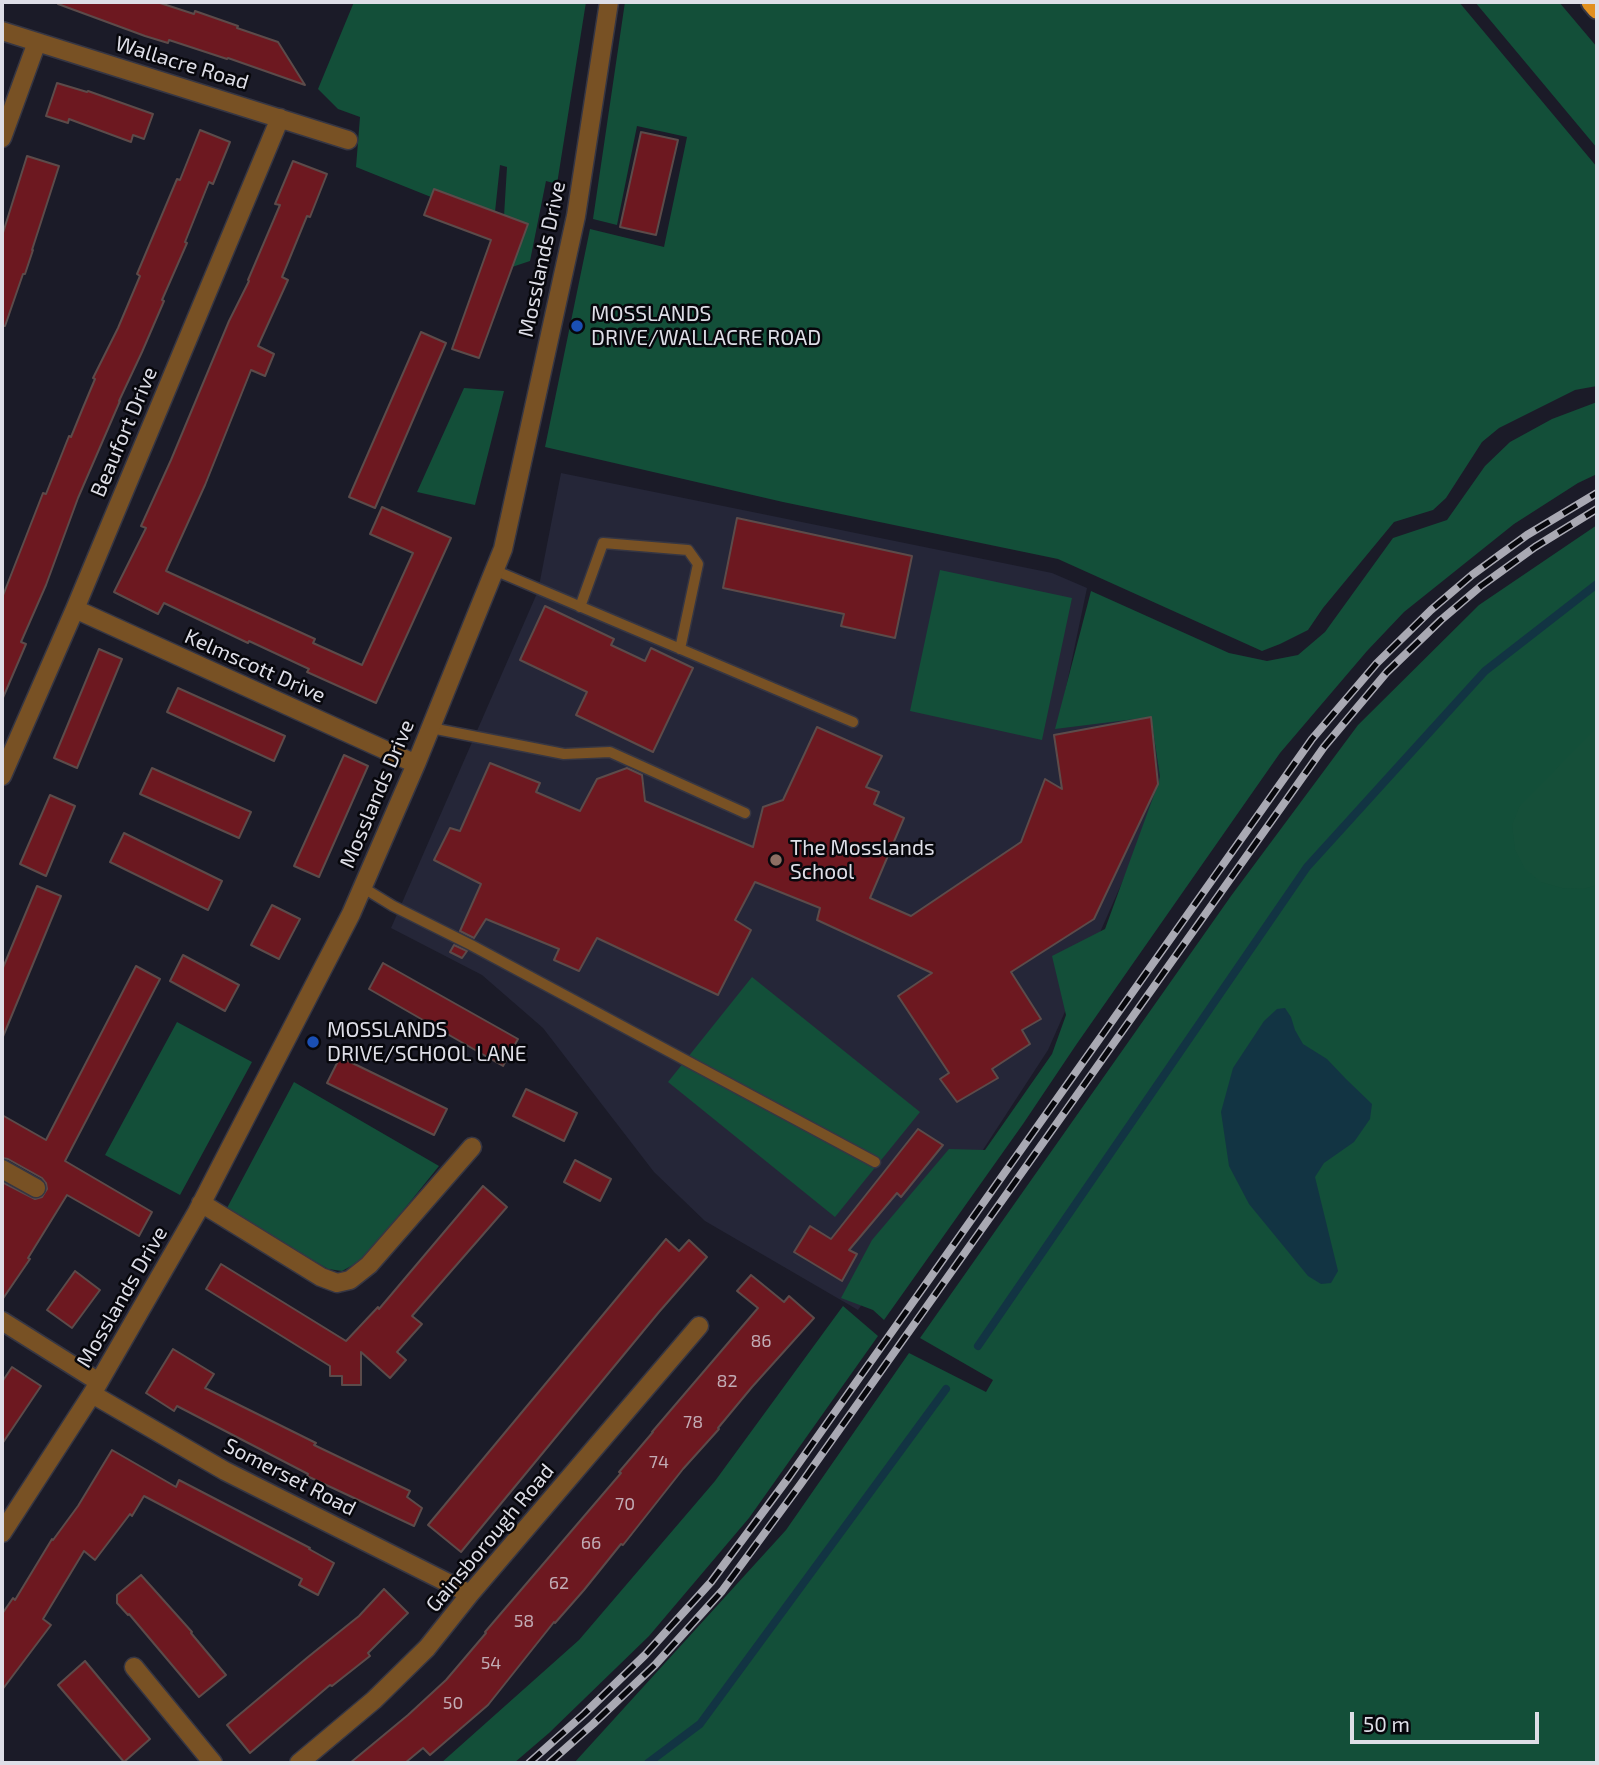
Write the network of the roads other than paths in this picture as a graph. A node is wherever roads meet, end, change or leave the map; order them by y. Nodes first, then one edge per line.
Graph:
1 (609, 2) edge
2 (1591, 2) edge
3 (1597, 9) edge
4 (2, 31) edge
5 (37, 42) junction
6 (280, 118) junction
7 (2, 138) edge
8 (348, 140) dead end
9 (494, 570) junction
10 (580, 607) junction
11 (75, 609) junction
12 (681, 649) junction
13 (853, 722) dead end
14 (431, 728) junction
15 (416, 764) junction
16 (3, 767) edge
17 (745, 813) dead end
18 (362, 887) junction
19 (471, 1147) dead end
20 (875, 1163) dead end
21 (2, 1169) edge
22 (36, 1188) dead end
23 (201, 1203) junction
24 (2, 1321) edge
25 (699, 1326) dead end
26 (96, 1388) junction
27 (2, 1533) edge
28 (470, 1594) junction
29 (134, 1667) dead end
30 (213, 1763) edge
31 (299, 1763) edge

1 - 9 street, Mosslands Drive
2 - 3 highway
4 - 5 street, Wallacre Road
5 - 6 street, Wallacre Road
5 - 7 street
6 - 8 street, Wallacre Road
6 - 11 street, Beaufort Drive
9 - 10 lane
9 - 14 street, Mosslands Drive
10 - 12 lane
10 - 12 lane
11 - 15 street, Kelmscott Drive
11 - 16 street, Beaufort Drive
12 - 13 lane
14 - 15 street, Mosslands Drive
14 - 17 lane
15 - 18 street, Mosslands Drive
18 - 20 lane
18 - 23 street, Mosslands Drive
19 - 23 street
21 - 22 street
23 - 26 street, Mosslands Drive
24 - 26 street, Somerset Road
25 - 28 street, Gainsborough Road
26 - 27 street, Mosslands Drive
26 - 28 street, Somerset Road
28 - 31 street, Gainsborough Road
29 - 30 street

